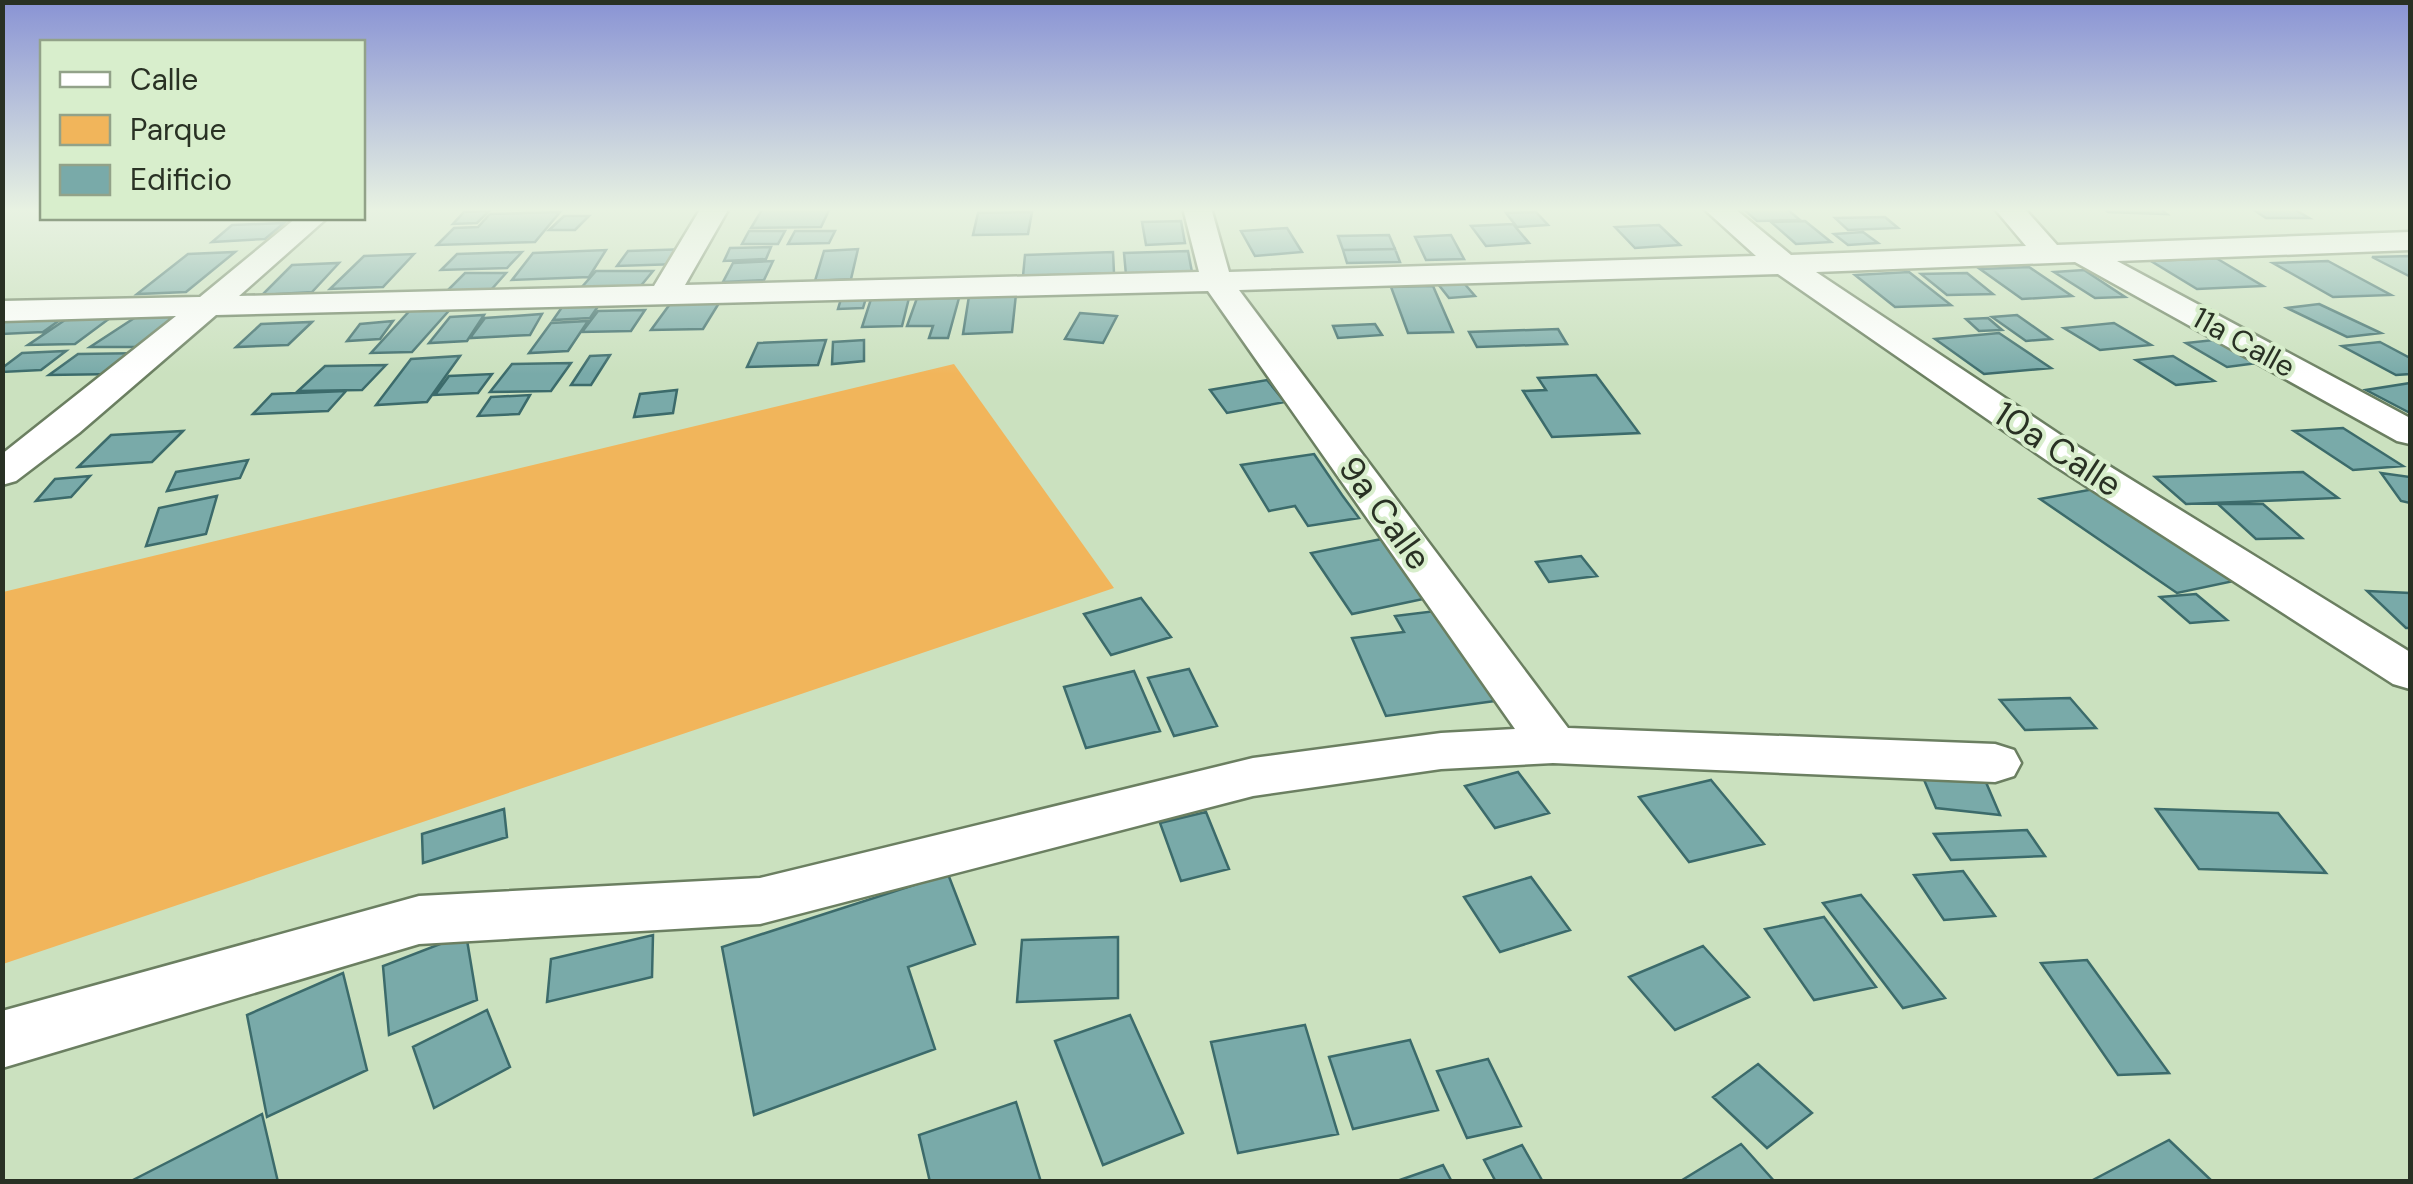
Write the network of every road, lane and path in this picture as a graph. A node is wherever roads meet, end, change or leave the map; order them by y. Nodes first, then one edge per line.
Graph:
1 (260, 263) edge
2 (682, 263) edge
3 (1212, 263) edge
4 (1799, 263) edge
5 (2085, 263) edge
6 (1782, 264) junction
7 (1217, 282) junction
8 (665, 293) junction
9 (212, 305) junction
10 (2, 311) edge
11 (2410, 432) edge
12 (2, 473) edge
13 (2410, 673) edge
14 (1553, 745) junction
15 (1996, 762) dead end
16 (2, 1040) edge

1 - 9 street
2 - 8 street
3 - 7 street
4 - 6 street
5 - 11 street, 11a Calle
6 - 7 street
6 - 13 street, 10a Calle
7 - 8 street
7 - 14 street, 9a Calle
8 - 9 street
9 - 10 street
9 - 12 street
14 - 15 street
14 - 16 street

